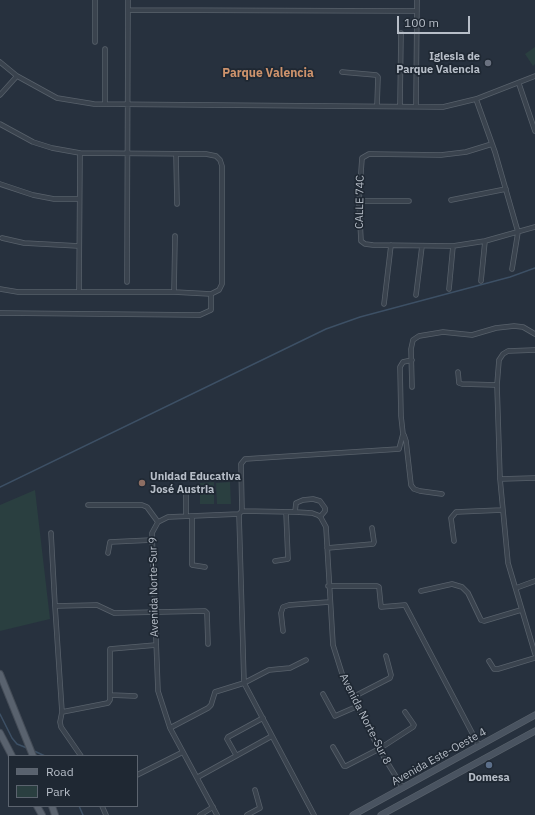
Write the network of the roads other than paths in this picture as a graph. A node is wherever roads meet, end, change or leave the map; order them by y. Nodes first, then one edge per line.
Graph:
1 (95, 0) edge
2 (128, 0) edge
3 (417, 0) edge
4 (128, 10) junction
5 (417, 11) junction
6 (401, 33) dead end
7 (95, 42) dead end
8 (105, 49) dead end
9 (0, 62) edge
10 (342, 72) dead end
11 (17, 76) junction
12 (535, 76) edge
13 (519, 84) junction
14 (0, 95) edge
15 (476, 99) junction
16 (104, 104) junction
17 (128, 104) junction
18 (378, 106) junction
19 (400, 106) junction
20 (416, 106) junction
21 (0, 124) edge
22 (535, 130) edge
23 (492, 144) junction
24 (80, 153) junction
25 (127, 154) junction
26 (176, 154) junction
27 (0, 184) edge
28 (506, 189) junction
29 (78, 199) junction
30 (359, 200) junction
31 (451, 200) dead end
32 (409, 201) dead end
33 (177, 204) dead end
34 (535, 227) edge
35 (518, 232) junction
36 (175, 236) dead end
37 (2, 238) dead end
38 (485, 241) junction
39 (391, 245) junction
40 (79, 246) junction
41 (422, 246) junction
42 (453, 246) junction
43 (512, 270) dead end
44 (481, 281) dead end
45 (127, 282) dead end
46 (0, 289) edge
47 (449, 289) dead end
48 (79, 292) junction
49 (174, 292) junction
50 (211, 294) junction
51 (416, 295) dead end
52 (384, 304) dead end
53 (0, 313) edge
54 (535, 334) edge
55 (535, 350) edge
56 (412, 360) junction
57 (458, 372) dead end
58 (497, 385) junction
59 (412, 387) dead end
60 (403, 434) junction
61 (535, 478) edge
62 (500, 479) junction
63 (186, 494) dead end
64 (442, 494) dead end
65 (88, 505) dead end
66 (502, 510) junction
67 (241, 512) junction
68 (286, 512) junction
69 (295, 512) junction
70 (186, 516) junction
71 (192, 516) junction
72 (320, 516) junction
73 (158, 522) junction
74 (372, 528) dead end
75 (51, 533) dead end
76 (152, 540) junction
77 (454, 540) dead end
78 (327, 548) junction
79 (108, 553) dead end
80 (275, 561) dead end
81 (205, 567) dead end
82 (535, 581) edge
83 (328, 586) junction
84 (516, 588) junction
85 (421, 591) dead end
86 (329, 602) junction
87 (55, 606) junction
88 (521, 610) junction
89 (154, 611) junction
90 (283, 632) dead end
91 (208, 644) dead end
92 (156, 645) junction
93 (535, 654) edge
94 (386, 656) dead end
95 (535, 658) edge
96 (306, 660) dead end
97 (489, 661) dead end
98 (0, 674) edge
99 (244, 683) junction
100 (324, 694) dead end
101 (110, 695) junction
102 (135, 696) dead end
103 (354, 697) junction
104 (358, 706) junction
105 (62, 712) junction
106 (405, 712) dead end
107 (535, 715) edge
108 (263, 718) junction
109 (170, 728) junction
110 (535, 731) edge
111 (0, 733) edge
112 (272, 736) junction
113 (479, 746) junction
114 (333, 748) dead end
115 (379, 749) junction
116 (183, 752) junction
117 (11, 755) edge
118 (33, 755) edge
119 (80, 755) edge
120 (236, 755) junction
121 (138, 774) edge
122 (198, 777) junction
123 (403, 788) junction
124 (255, 790) dead end
125 (213, 807) junction
126 (200, 815) edge
127 (218, 815) edge
128 (247, 815) edge
129 (314, 815) edge
130 (352, 815) edge
131 (381, 815) edge

1 - 7 street
2 - 4 street
3 - 5 street
4 - 5 street
4 - 17 street
5 - 20 street
6 - 19 street
8 - 16 street
9 - 11 street
10 - 18 street
11 - 14 street
11 - 16 street
12 - 13 street
13 - 15 street
13 - 22 street
15 - 20 street
15 - 23 street
16 - 17 street
17 - 18 street
17 - 25 street
18 - 19 street
19 - 20 street
21 - 24 street
23 - 28 street
23 - 30 street, CALLE 74C
24 - 25 street
24 - 29 street
25 - 26 street
25 - 45 street
26 - 33 street
26 - 50 street
27 - 29 street
28 - 31 street
28 - 35 street
29 - 40 street
30 - 32 street
30 - 39 street, CALLE 74C
34 - 35 street
35 - 38 street
35 - 43 street
36 - 49 street
37 - 40 street
38 - 42 street
38 - 44 street
39 - 41 street
39 - 52 street
40 - 48 street
41 - 42 street
41 - 51 street
42 - 47 street
46 - 48 street
48 - 49 street
49 - 50 street
50 - 53 street
54 - 56 street
55 - 58 street
56 - 59 street
56 - 60 street
57 - 58 street
58 - 62 street
60 - 64 street
60 - 67 street
61 - 62 street
62 - 66 street
63 - 70 street
65 - 73 street
66 - 77 street
66 - 84 street
67 - 68 street, Avenida Norte-Sur 9
67 - 71 street, Avenida Norte-Sur 9
67 - 99 street
68 - 69 street, Avenida Norte-Sur 9
68 - 80 street
69 - 72 street, Avenida Norte-Sur 9
69 - 72 street
70 - 71 street, Avenida Norte-Sur 9
70 - 73 street, Avenida Norte-Sur 9
71 - 81 street
72 - 78 street, Avenida Norte-Sur 8
73 - 76 street, Avenida Norte-Sur 9
74 - 78 street
75 - 87 street
76 - 79 street
76 - 89 street, Avenida Norte-Sur 9
78 - 83 street, Avenida Norte-Sur 8
82 - 84 street
83 - 86 street, Avenida Norte-Sur 8
83 - 113 street
84 - 88 street
85 - 88 street
86 - 90 street
86 - 103 street, Avenida Norte-Sur 8
87 - 89 street
87 - 105 street
88 - 93 street
89 - 91 street
89 - 92 street, Avenida Norte-Sur 9
92 - 101 street
92 - 109 street, Avenida Norte-Sur 9
94 - 103 street
95 - 97 street
96 - 99 street
98 - 118 main road
99 - 108 street
99 - 109 street
100 - 104 street
101 - 102 street
101 - 105 street
103 - 104 street, Avenida Norte-Sur 8
104 - 115 street, Avenida Norte-Sur 8
105 - 119 street
106 - 115 street
107 - 113 main road, Avenida Este-Oeste 4
108 - 112 street
108 - 120 street
109 - 116 street, Avenida Norte-Sur 9
110 - 131 main road
111 - 117 main road
112 - 120 street
112 - 129 street
113 - 123 main road, Avenida Este-Oeste 4
114 - 115 street
115 - 123 street, Avenida Norte-Sur 8
116 - 121 street
116 - 122 street, Avenida Norte-Sur 9
120 - 122 street
122 - 125 street, Avenida Norte-Sur 9
123 - 130 main road, Avenida Este-Oeste 4
124 - 128 street
125 - 126 street
125 - 127 street, Avenida Norte-Sur 9

